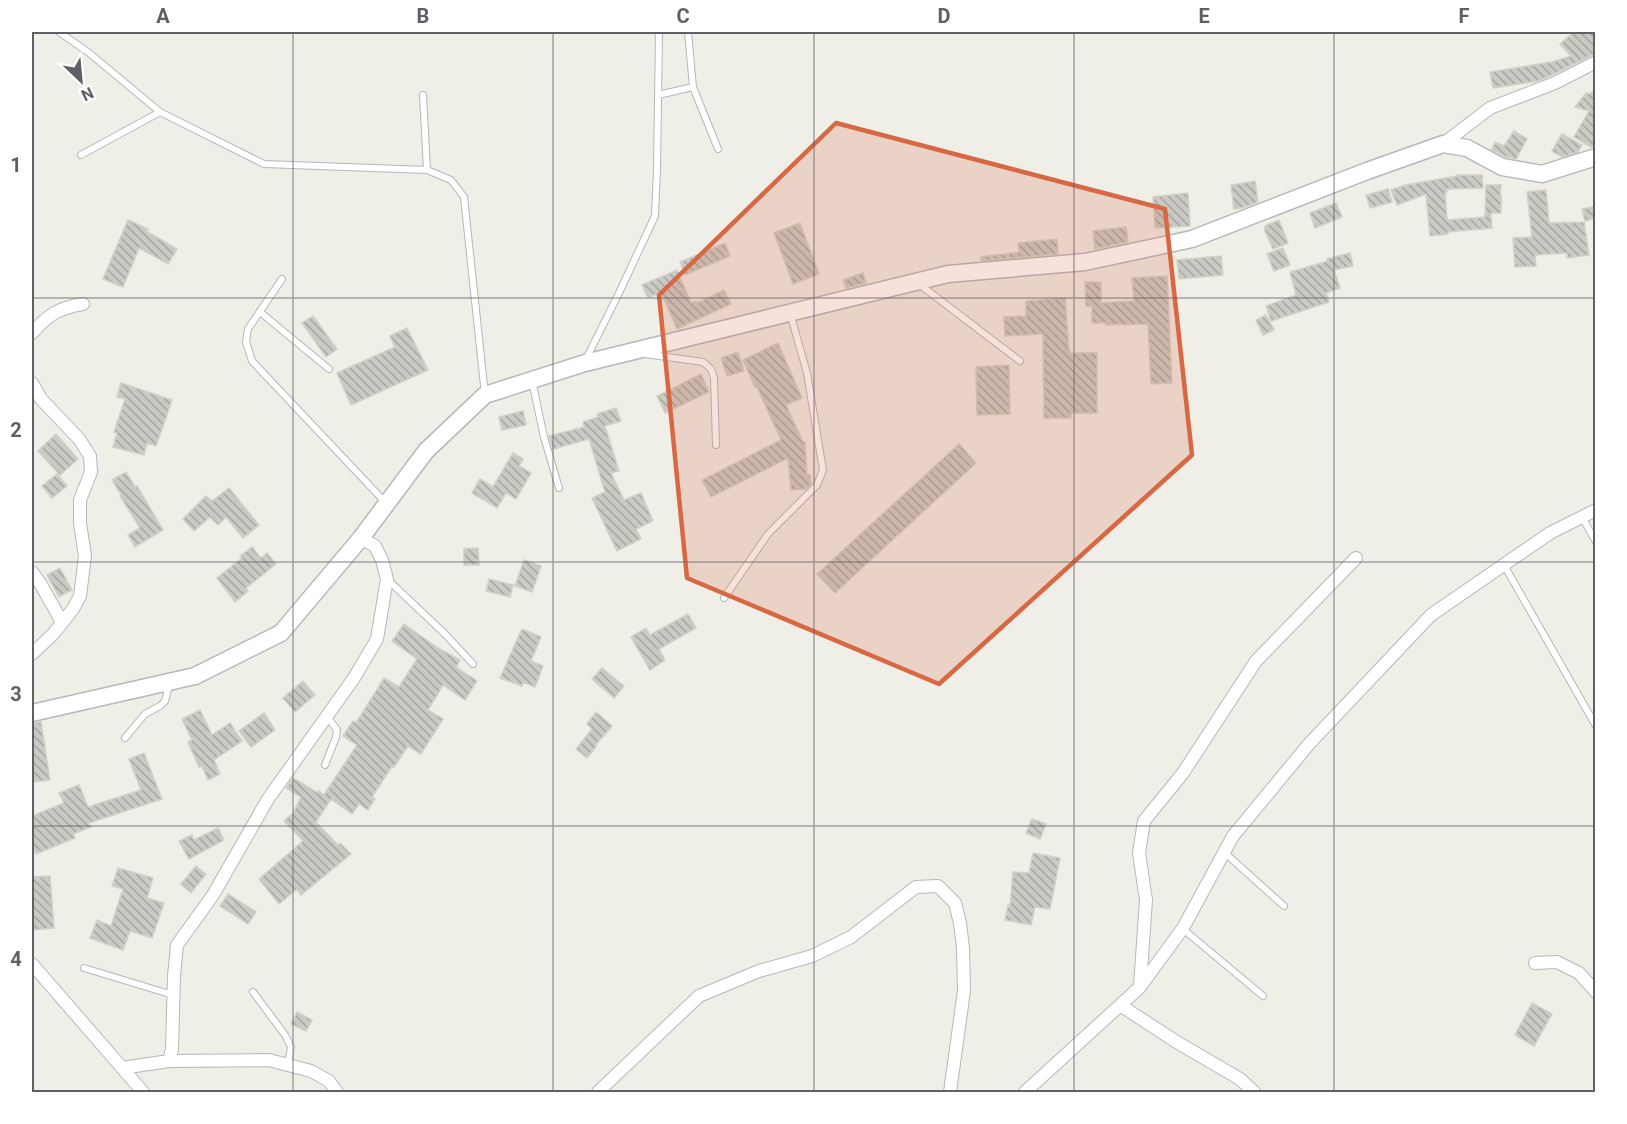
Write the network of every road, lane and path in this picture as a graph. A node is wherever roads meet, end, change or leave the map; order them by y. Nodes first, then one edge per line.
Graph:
1 (58, 32) edge
2 (659, 32) edge
3 (688, 32) edge
4 (1596, 62) edge
5 (693, 87) junction
6 (423, 95) dead end
7 (658, 95) junction
8 (160, 112) junction
9 (1443, 144) junction
10 (718, 149) dead end
11 (81, 155) dead end
12 (1596, 158) edge
13 (427, 170) junction
14 (282, 279) dead end
15 (916, 282) junction
16 (83, 304) dead end
17 (260, 312) junction
18 (790, 312) junction
19 (32, 333) edge
20 (630, 352) junction
21 (1020, 361) dead end
22 (585, 363) junction
23 (329, 369) dead end
24 (532, 380) junction
25 (32, 383) edge
26 (485, 395) junction
27 (716, 446) dead end
28 (559, 488) dead end
29 (387, 504) junction
30 (1596, 510) edge
31 (1582, 517) junction
32 (361, 538) junction
33 (1596, 542) edge
34 (1356, 558) dead end
35 (1504, 565) junction
36 (32, 572) edge
37 (387, 579) junction
38 (724, 598) dead end
39 (62, 622) junction
40 (32, 654) edge
41 (473, 664) dead end
42 (170, 682) junction
43 (32, 713) edge
44 (327, 715) junction
45 (1596, 726) edge
46 (125, 738) dead end
47 (325, 765) dead end
48 (1224, 852) junction
49 (1284, 906) dead end
50 (1183, 928) junction
51 (1535, 963) dead end
52 (32, 964) edge
53 (84, 968) dead end
54 (1140, 987) junction
55 (253, 992) dead end
56 (1596, 992) edge
57 (173, 995) junction
58 (1263, 996) dead end
59 (1120, 1005) junction
60 (169, 1061) junction
61 (288, 1065) junction
62 (122, 1068) junction
63 (143, 1092) edge
64 (337, 1092) edge
65 (598, 1092) edge
66 (950, 1092) edge
67 (1025, 1092) edge
68 (1254, 1092) edge

1 - 8 lane
2 - 7 lane
3 - 5 lane
4 - 9 street
5 - 7 lane
5 - 10 lane
6 - 13 lane
7 - 22 lane
8 - 11 lane
8 - 13 lane
9 - 12 street
9 - 15 street
13 - 26 lane
14 - 17 lane
15 - 18 street
15 - 21 lane
16 - 19 street
17 - 23 lane
17 - 29 lane
18 - 20 street
18 - 38 lane
20 - 22 street
20 - 27 lane
22 - 24 street
24 - 26 street
24 - 28 lane
25 - 39 street
26 - 29 street
29 - 32 street
30 - 31 street
31 - 33 lane
31 - 35 street
32 - 37 street
32 - 42 street
34 - 54 street
35 - 45 lane
35 - 48 street
36 - 39 street
37 - 41 lane
37 - 44 street
39 - 40 street
42 - 43 street
42 - 46 lane
44 - 47 lane
44 - 57 street
48 - 49 lane
48 - 50 street
50 - 54 street
50 - 58 lane
51 - 56 street
52 - 62 street
53 - 57 lane
54 - 59 street
55 - 61 lane
57 - 60 street
59 - 67 street
59 - 68 street
60 - 61 street
60 - 62 street
61 - 64 street
62 - 63 street
65 - 66 street

